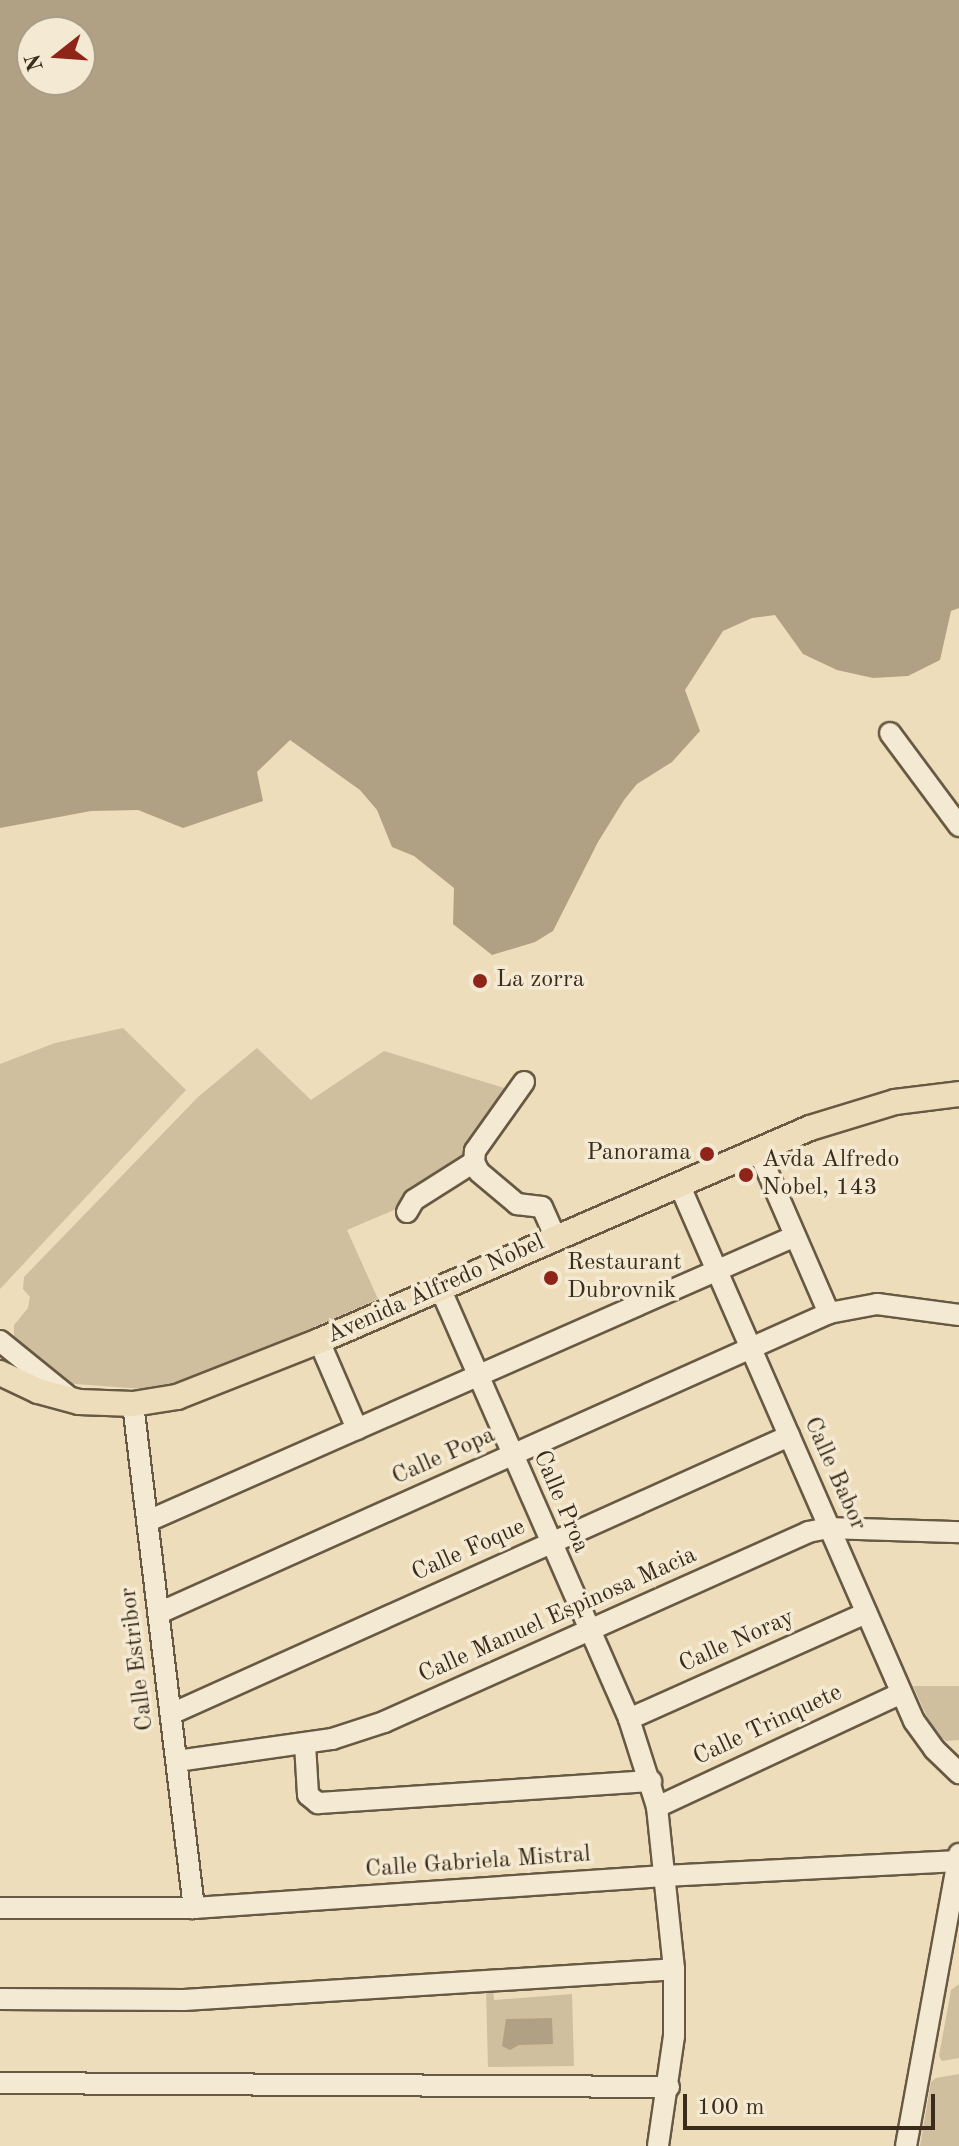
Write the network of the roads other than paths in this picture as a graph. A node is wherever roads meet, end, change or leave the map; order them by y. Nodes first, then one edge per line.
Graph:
1 (890, 733) dead end
2 (959, 826) edge
3 (524, 1082) dead end
4 (959, 1094) edge
5 (758, 1150) junction
6 (474, 1162) junction
7 (679, 1184) junction
8 (407, 1212) dead end
9 (795, 1236) junction
10 (556, 1238) junction
11 (716, 1270) junction
12 (440, 1288) junction
13 (829, 1313) junction
14 (959, 1315) edge
15 (0, 1341) edge
16 (319, 1341) junction
17 (750, 1348) junction
18 (0, 1373) edge
19 (477, 1376) junction
20 (79, 1402) junction
21 (133, 1404) junction
22 (357, 1429) junction
23 (789, 1436) junction
24 (511, 1455) junction
25 (148, 1521) junction
26 (829, 1528) junction
27 (959, 1532) edge
28 (549, 1543) junction
29 (159, 1613) junction
30 (866, 1613) junction
31 (588, 1632) junction
32 (901, 1693) junction
33 (171, 1714) junction
34 (629, 1719) junction
35 (305, 1744) junction
36 (177, 1761) junction
37 (959, 1773) edge
38 (651, 1781) junction
39 (657, 1807) junction
40 (959, 1859) edge
41 (664, 1876) junction
42 (0, 1908) edge
43 (194, 1908) junction
44 (674, 1969) junction
45 (0, 1999) edge
46 (0, 2083) edge
47 (669, 2087) junction
48 (658, 2146) edge
49 (906, 2146) edge

1 - 2 street
3 - 6 street
4 - 5 main road, Avenida Alfredo Nobel
5 - 7 main road, Avenida Alfredo Nobel
5 - 9 street
6 - 8 street
6 - 10 street
7 - 10 main road, Avenida Alfredo Nobel
7 - 11 street, Calle Babor
9 - 11 street
9 - 13 street
10 - 12 main road, Avenida Alfredo Nobel
11 - 17 street, Calle Babor
11 - 19 street
12 - 16 main road, Avenida Alfredo Nobel
12 - 19 street, Calle Proa
13 - 14 street, Calle Popa
13 - 17 street, Calle Popa
15 - 20 street
16 - 21 main road, Avenida Alfredo Nobel
16 - 22 street
17 - 23 street, Calle Babor
17 - 24 street, Calle Popa
18 - 20 main road, Avenida Alfredo Nobel
19 - 22 street
19 - 24 street, Calle Proa
20 - 21 main road, Avenida Alfredo Nobel
21 - 25 street, Calle Estribor
22 - 25 street
23 - 26 street, Calle Babor
23 - 28 street, Calle Foque
24 - 28 street, Calle Proa
24 - 29 street, Calle Popa
25 - 29 street, Calle Estribor
26 - 27 street, Calle Manuel Espinosa Macia
26 - 30 street, Calle Babor
26 - 31 street, Calle Manuel Espinosa Macia
28 - 31 street, Calle Proa
28 - 33 street, Calle Foque
29 - 33 street, Calle Estribor
30 - 32 street, Calle Babor
30 - 34 street, Calle Noray
31 - 34 street, Calle Proa
31 - 35 street, Calle Manuel Espinosa Macia
32 - 37 street, Calle Babor
32 - 39 street, Calle Trinquete
33 - 36 street, Calle Estribor
34 - 38 street, Calle Proa
35 - 36 street, Calle Manuel Espinosa Macia
35 - 38 street
36 - 43 street, Calle Estribor
38 - 39 street, Calle Proa
39 - 41 street, Calle Proa
40 - 41 street, Calle Gabriela Mistral
40 - 49 street
41 - 43 street, Calle Gabriela Mistral
41 - 44 street, Calle Proa
42 - 43 street, Calle Gabriela Mistral
44 - 45 street
44 - 47 street, Calle Proa
46 - 47 street
47 - 48 street, Calle Proa

